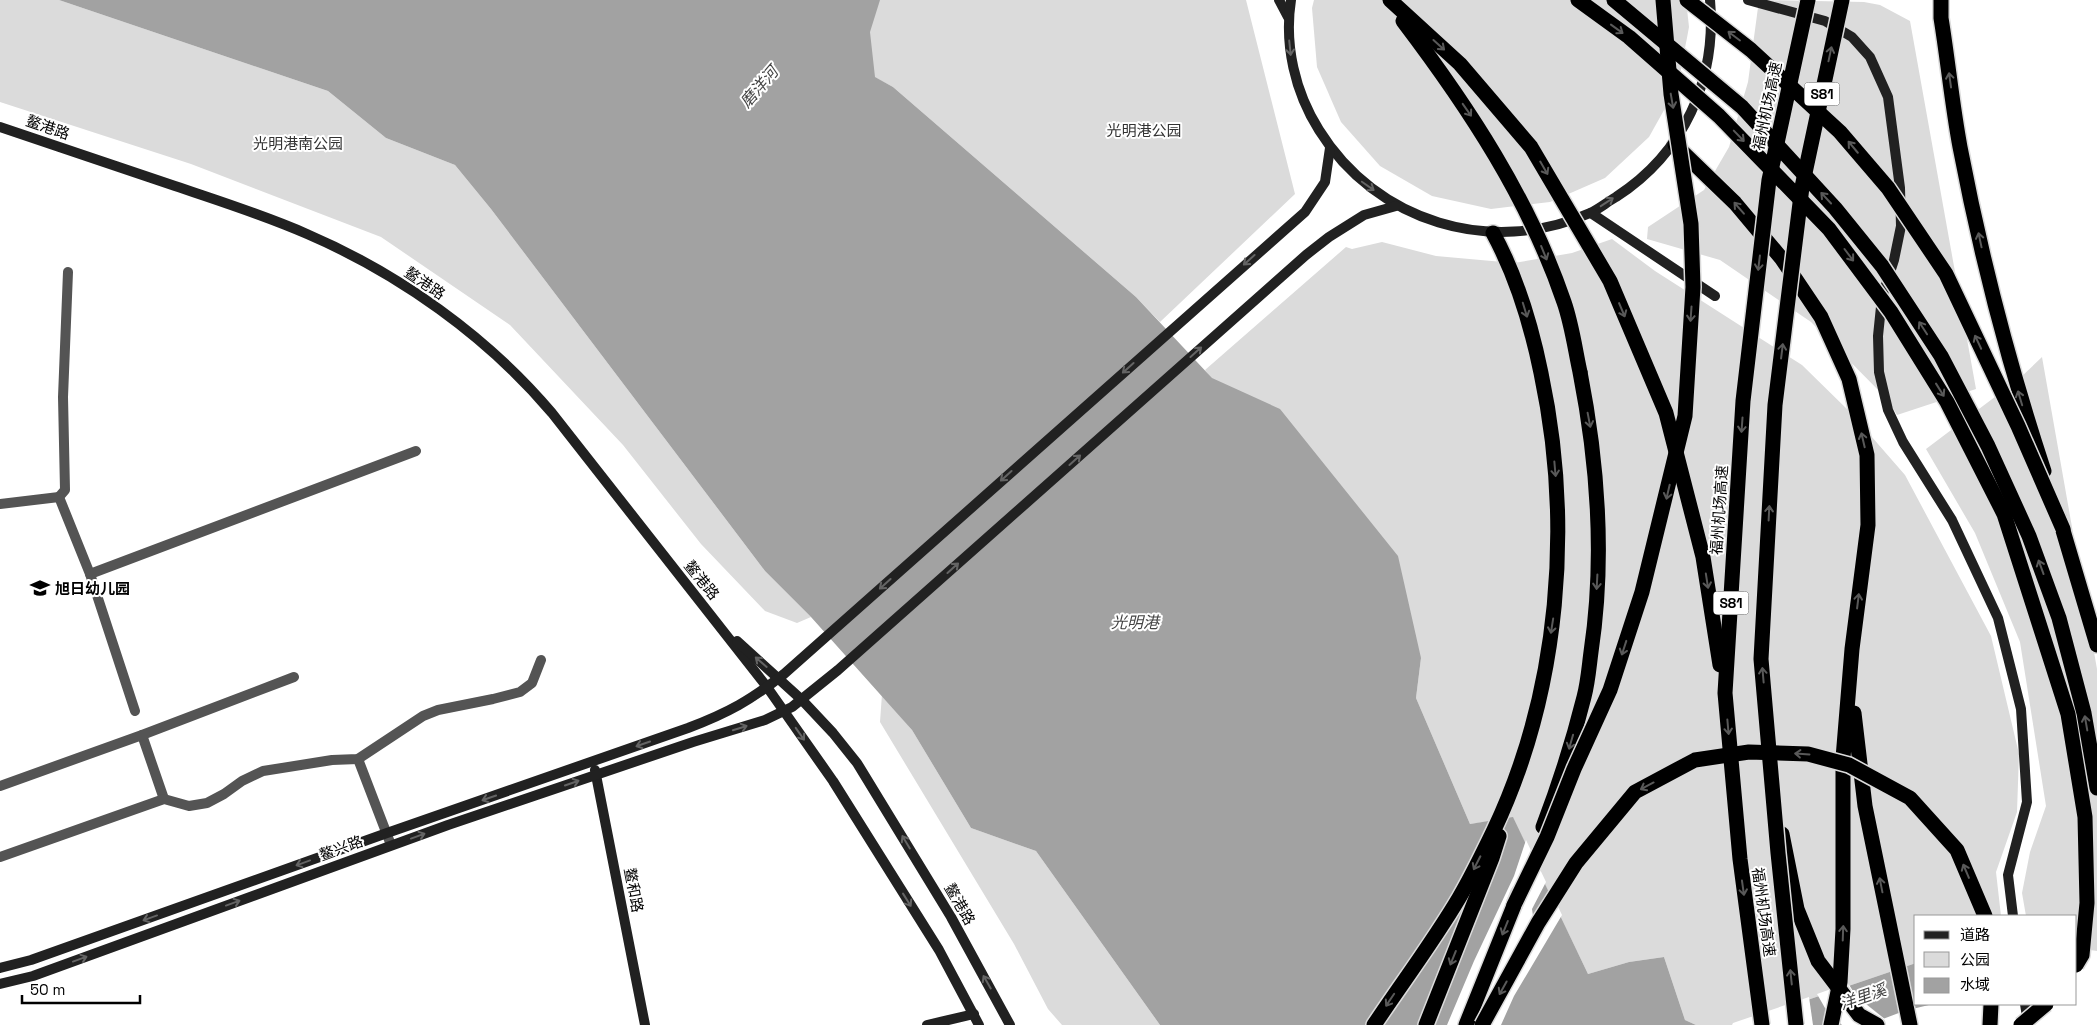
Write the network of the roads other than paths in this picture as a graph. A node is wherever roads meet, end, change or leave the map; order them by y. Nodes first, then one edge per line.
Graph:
1 (1279, 0) edge
2 (1291, 0) edge
3 (1388, 0) edge
4 (1578, 0) edge
5 (1614, 0) edge
6 (1662, 0) edge
7 (1687, 0) edge
8 (1710, 0) edge
9 (1748, 0) edge
10 (1808, 0) edge
11 (1842, 0) edge
12 (1941, 0) edge
13 (1288, 18) junction
14 (0, 127) edge
15 (1673, 144) junction
16 (1330, 148) junction
17 (1396, 206) junction
18 (1591, 213) junction
19 (1492, 233) junction
20 (68, 272) dead end
21 (1715, 296) dead end
22 (416, 451) dead end
23 (59, 497) junction
24 (0, 504) edge
25 (2063, 530) junction
26 (90, 574) junction
27 (719, 625) junction
28 (2097, 644) edge
29 (1852, 649) junction
30 (541, 660) dead end
31 (294, 677) dead end
32 (779, 678) junction
33 (767, 687) junction
34 (1725, 693) junction
35 (802, 700) junction
36 (135, 711) dead end
37 (784, 711) junction
38 (142, 735) junction
39 (358, 759) junction
40 (591, 762) junction
41 (1522, 763) junction
42 (597, 775) junction
43 (0, 786) edge
44 (2097, 788) edge
45 (1774, 798) junction
46 (164, 799) junction
47 (387, 833) junction
48 (391, 845) junction
49 (0, 857) edge
50 (1514, 905) junction
51 (1985, 915) edge
52 (2013, 915) edge
53 (2077, 963) edge
54 (0, 968) edge
55 (0, 984) edge
56 (1991, 1005) edge
57 (2025, 1005) edge
58 (2045, 1005) edge
59 (974, 1014) junction
60 (1909, 1022) edge
61 (644, 1025) edge
62 (927, 1025) edge
63 (979, 1025) edge
64 (1010, 1025) edge
65 (1374, 1025) edge
66 (1426, 1025) edge
67 (1466, 1025) edge
68 (1482, 1025) edge
69 (1762, 1025) edge
70 (1796, 1025) edge
71 (1831, 1025) edge
72 (1877, 1025) edge
73 (1990, 1025) edge
74 (2021, 1025) edge
75 (2028, 1025) edge

1 - 13 main road
2 - 13 main road
3 -> 34 highway, bridge
3 -> 50 highway, bridge
4 -> 53 highway, bridge
44 -> 5 highway, bridge
6 -> 50 highway, bridge
25 -> 7 highway, bridge
8 - 15 main road
9 - 52 main road
10 -> 34 highway, 福州机场高速 / S81, bridge
45 -> 11 highway, 福州机场高速 / S81, bridge
25 -> 12 highway, bridge
13 -> 16 main road
14 - 27 main road, 鳌港路
18 -> 15 main road
29 -> 15 highway
16 -> 17 main road
16 -> 32 main road, 鳌兴路
17 - 19 main road
35 -> 17 main road, 鳌兴路
18 - 19 main road
18 - 21 main road
19 -> 41 highway
20 - 23 street
22 - 26 street
23 - 24 street
23 - 26 street
25 - 28 highway
26 - 36 street
32 -> 27 main road, 鳌港路
27 - 33 main road, 鳌港路
60 -> 29 highway
71 -> 29 highway
30 - 39 street
31 - 38 street
32 - 33 main road, 鳌兴路
32 - 35 main road, 鳌港路
33 - 37 main road, 鳌港路
33 -> 40 main road, 鳌兴路
34 -> 69 highway, 福州机场高速 / S81, bridge
35 - 37 main road, 鳌兴路
64 -> 35 main road, 鳌港路
42 -> 37 main road, 鳌兴路
37 -> 59 main road, 鳌港路
38 - 43 street
38 - 46 street
39 - 46 street
39 - 47 street
40 - 42 main road, 鳌和路
40 -> 47 main road, 鳌兴路
41 -> 65 highway
41 -> 66 highway
48 -> 42 main road, 鳌兴路
42 - 61 main road, 鳌和路
70 -> 45 highway, 福州机场高速 / S81, bridge
45 - 72 highway, bridge
46 - 49 street
47 - 48 street
47 -> 54 main road, 鳌兴路
55 -> 48 main road, 鳌兴路
50 -> 67 highway
51 -> 68 highway, bridge
56 - 73 highway
57 - 75 main road
58 - 74 highway, bridge
59 - 62 main road
59 - 63 main road, 鳌港路

